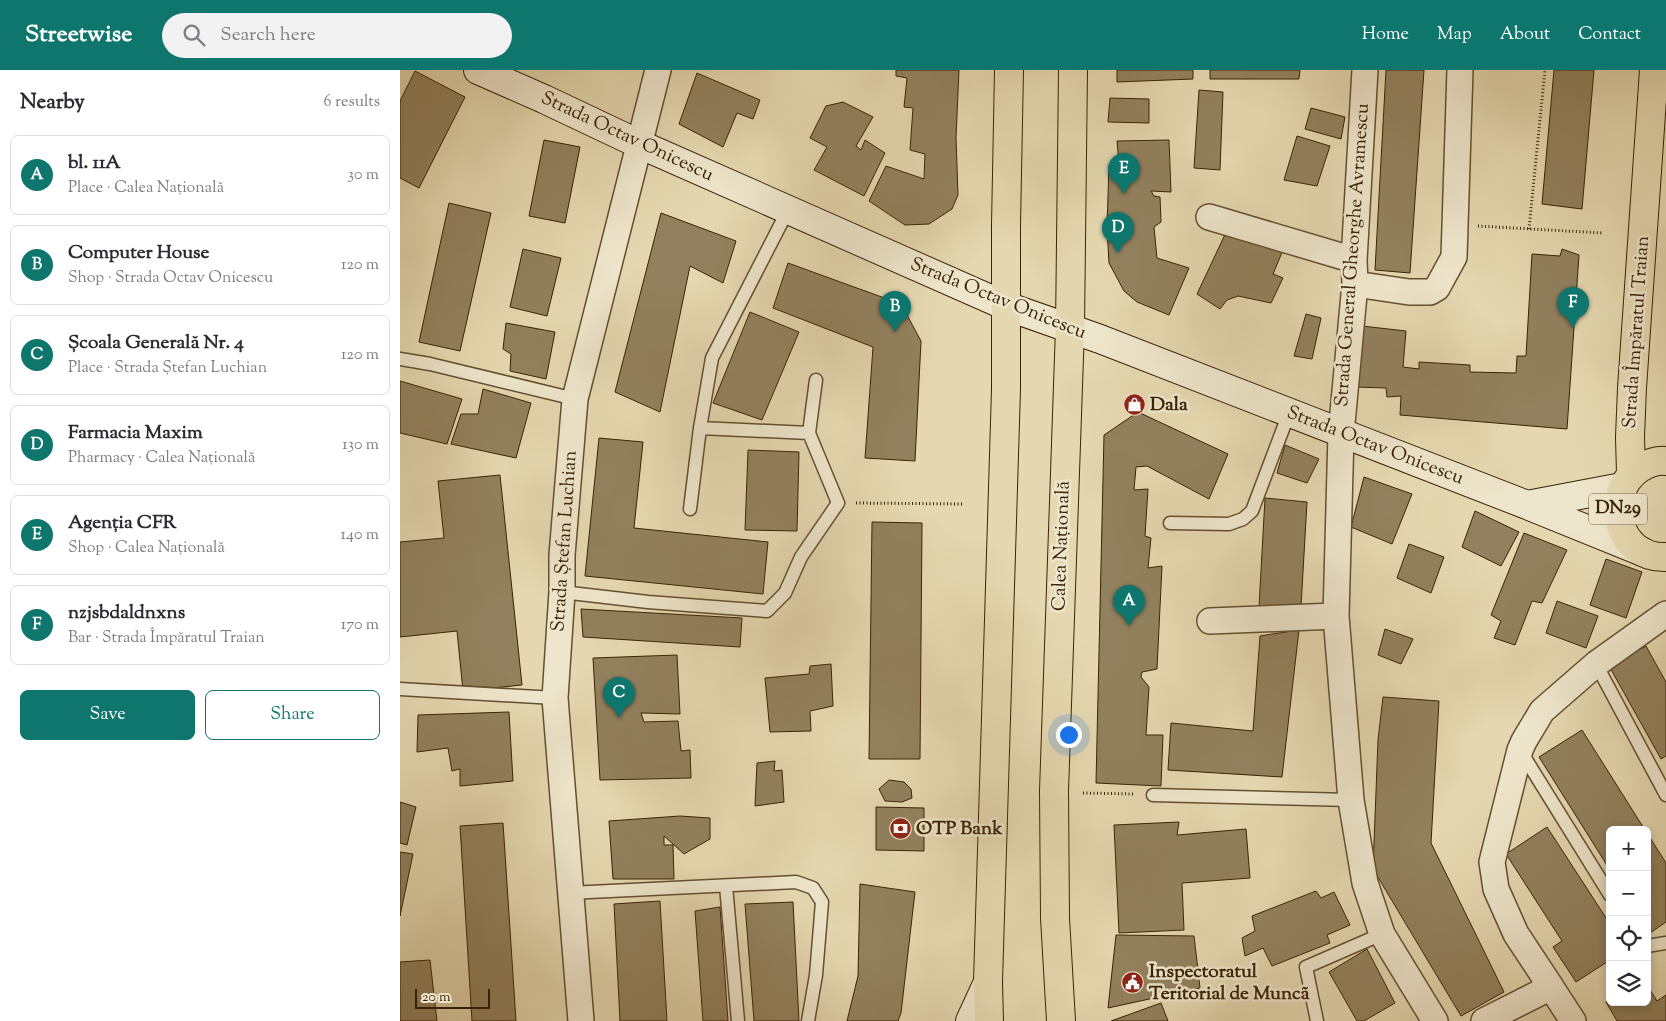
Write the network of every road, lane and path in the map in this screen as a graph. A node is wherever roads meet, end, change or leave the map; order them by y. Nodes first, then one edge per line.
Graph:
1 (478, 70) edge
2 (658, 70) edge
3 (1009, 70) edge
4 (1073, 70) edge
5 (1365, 70) edge
6 (1460, 70) edge
7 (1545, 70) edge
8 (1654, 70) edge
9 (639, 144) junction
10 (788, 210) junction
11 (1209, 217) dead end
12 (1455, 224) junction
13 (1529, 229) junction
14 (1603, 233) dead end
15 (1354, 260) junction
16 (1355, 284) junction
17 (1006, 306) junction
18 (1070, 328) junction
19 (400, 359) edge
20 (816, 380) dead end
21 (575, 399) junction
22 (1289, 413) junction
23 (700, 428) junction
24 (809, 433) junction
25 (1342, 434) junction
26 (1666, 461) edge
27 (1627, 480) junction
28 (838, 503) junction
29 (964, 504) dead end
30 (1528, 506) junction
31 (690, 509) dead end
32 (1170, 524) dead end
33 (1655, 555) edge
34 (562, 592) junction
35 (1666, 614) edge
36 (1336, 616) junction
37 (1210, 621) dead end
38 (1596, 664) junction
39 (400, 689) edge
40 (555, 698) junction
41 (1520, 750) junction
42 (1083, 793) dead end
43 (1153, 795) joint
44 (1666, 795) edge
45 (1351, 800) junction
46 (726, 886) junction
47 (1606, 889) edge
48 (569, 893) junction
49 (1382, 934) junction
50 (1666, 943) edge
51 (1651, 945) edge
52 (988, 982) junction
53 (1551, 988) junction
54 (580, 1021) edge
55 (738, 1021) edge
56 (808, 1021) edge
57 (970, 1021) edge
58 (989, 1021) edge
59 (1061, 1021) edge
60 (1317, 1021) edge
61 (1434, 1021) edge
62 (1484, 1021) edge
63 (1573, 1021) edge

1 - 9 street, Strada Octav Onicescu
2 - 9 street, Strada Ștefan Luchian
3 - 17 main road
4 - 18 main road, Calea Națională
5 - 15 street, Strada General Gheorghe Avramescu
6 - 12 street
7 - 13 path
8 - 27 main road, Strada Împăratul Traian / DN29
9 - 10 street, Strada Octav Onicescu
9 - 21 street, Strada Ștefan Luchian
10 - 17 street, Strada Octav Onicescu
10 - 23 lane
11 - 15 street
12 - 13 path
12 - 16 street
13 - 14 path
15 - 16 street, Strada General Gheorghe Avramescu
16 - 25 street, Strada General Gheorghe Avramescu
17 - 18 street, Strada Octav Onicescu
17 - 52 main road
18 - 22 street, Strada Octav Onicescu
18 - 59 main road, Calea Națională
19 - 21 lane
20 - 24 lane
21 - 34 street, Strada Ștefan Luchian
22 - 25 street, Strada Octav Onicescu
22 - 32 lane
23 - 24 lane
23 - 31 lane
24 - 28 lane
25 - 30 street, Strada Octav Onicescu
25 - 36 street, Strada General Gheorghe Avramescu
26 - 27 main road, DN29
27 - 30 street
27 - 33 main road, DN29
28 - 29 path
28 - 34 lane
30 - 33 street, Strada Octav Onicescu
34 - 40 street, Strada Ștefan Luchian
35 - 38 street
36 - 37 street
36 - 45 street, Strada General Gheorghe Avramescu
38 - 41 street
38 - 44 lane
39 - 40 lane
40 - 48 street, Strada Ștefan Luchian
41 - 47 lane
41 - 53 street
42 - 43 path
43 - 45 lane
45 - 49 street, Strada General Gheorghe Avramescu
46 - 48 lane
46 - 55 lane
46 - 56 lane
48 - 54 street, Strada Ștefan Luchian
49 - 60 lane
49 - 61 street, Strada General Gheorghe Avramescu
50 - 51 lane
52 - 57 street
52 - 58 main road
53 - 62 street
53 - 63 street

